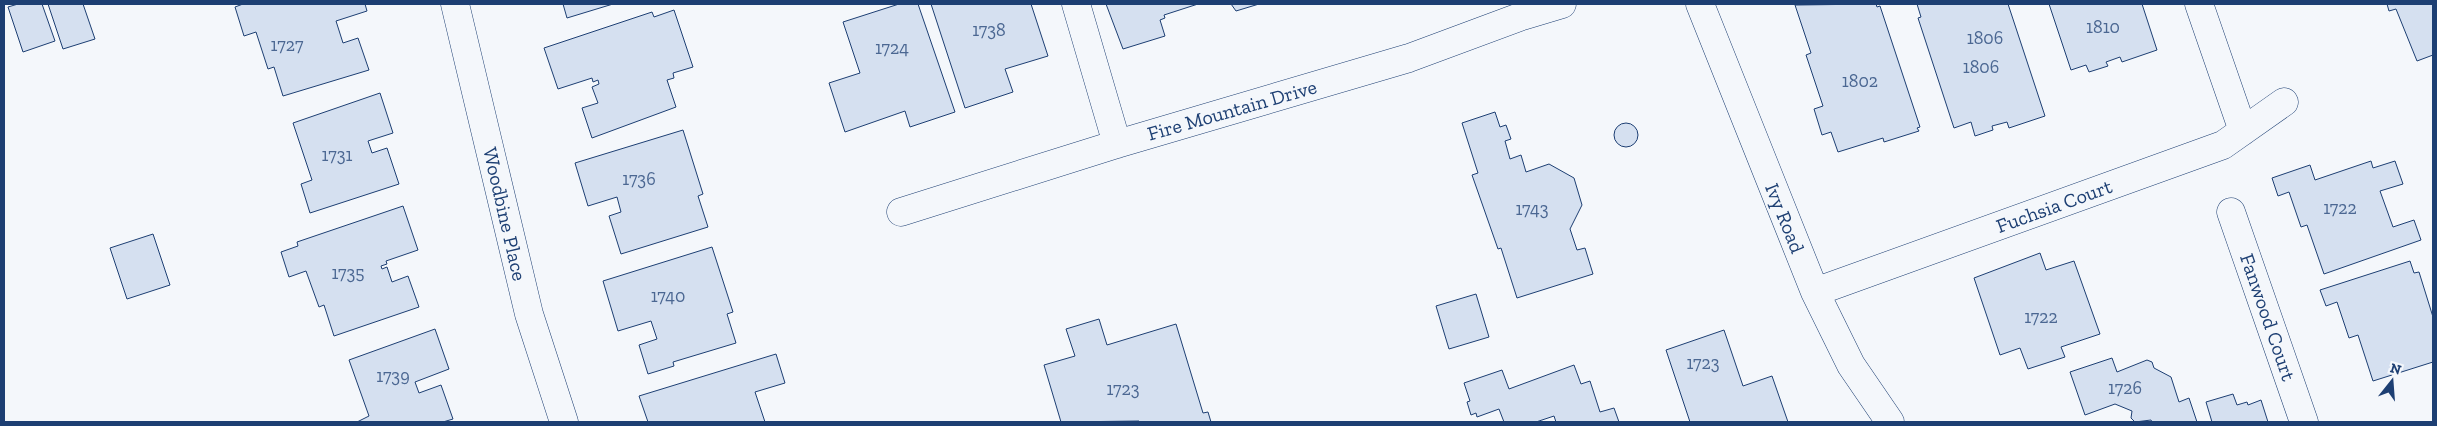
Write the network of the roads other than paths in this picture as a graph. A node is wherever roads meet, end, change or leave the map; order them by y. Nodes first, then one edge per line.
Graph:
1 (455, 4) edge
2 (1076, 4) edge
3 (1562, 4) edge
4 (1700, 4) edge
5 (2199, 4) edge
6 (2284, 102) dead end
7 (2243, 131) junction
8 (1117, 144) junction
9 (901, 212) dead end
10 (2231, 212) dead end
11 (1815, 292) junction
12 (564, 422) edge
13 (1890, 422) edge
14 (2304, 422) edge

1 - 12 street, Woodbine Place
2 - 8 street
3 - 8 street, Fire Mountain Drive
4 - 11 street, Ivy Road
5 - 7 street
6 - 7 street, Fuchsia Court
7 - 11 street, Fuchsia Court
8 - 9 street, Fire Mountain Drive
10 - 14 street, Fanwood Court
11 - 13 street, Ivy Road

